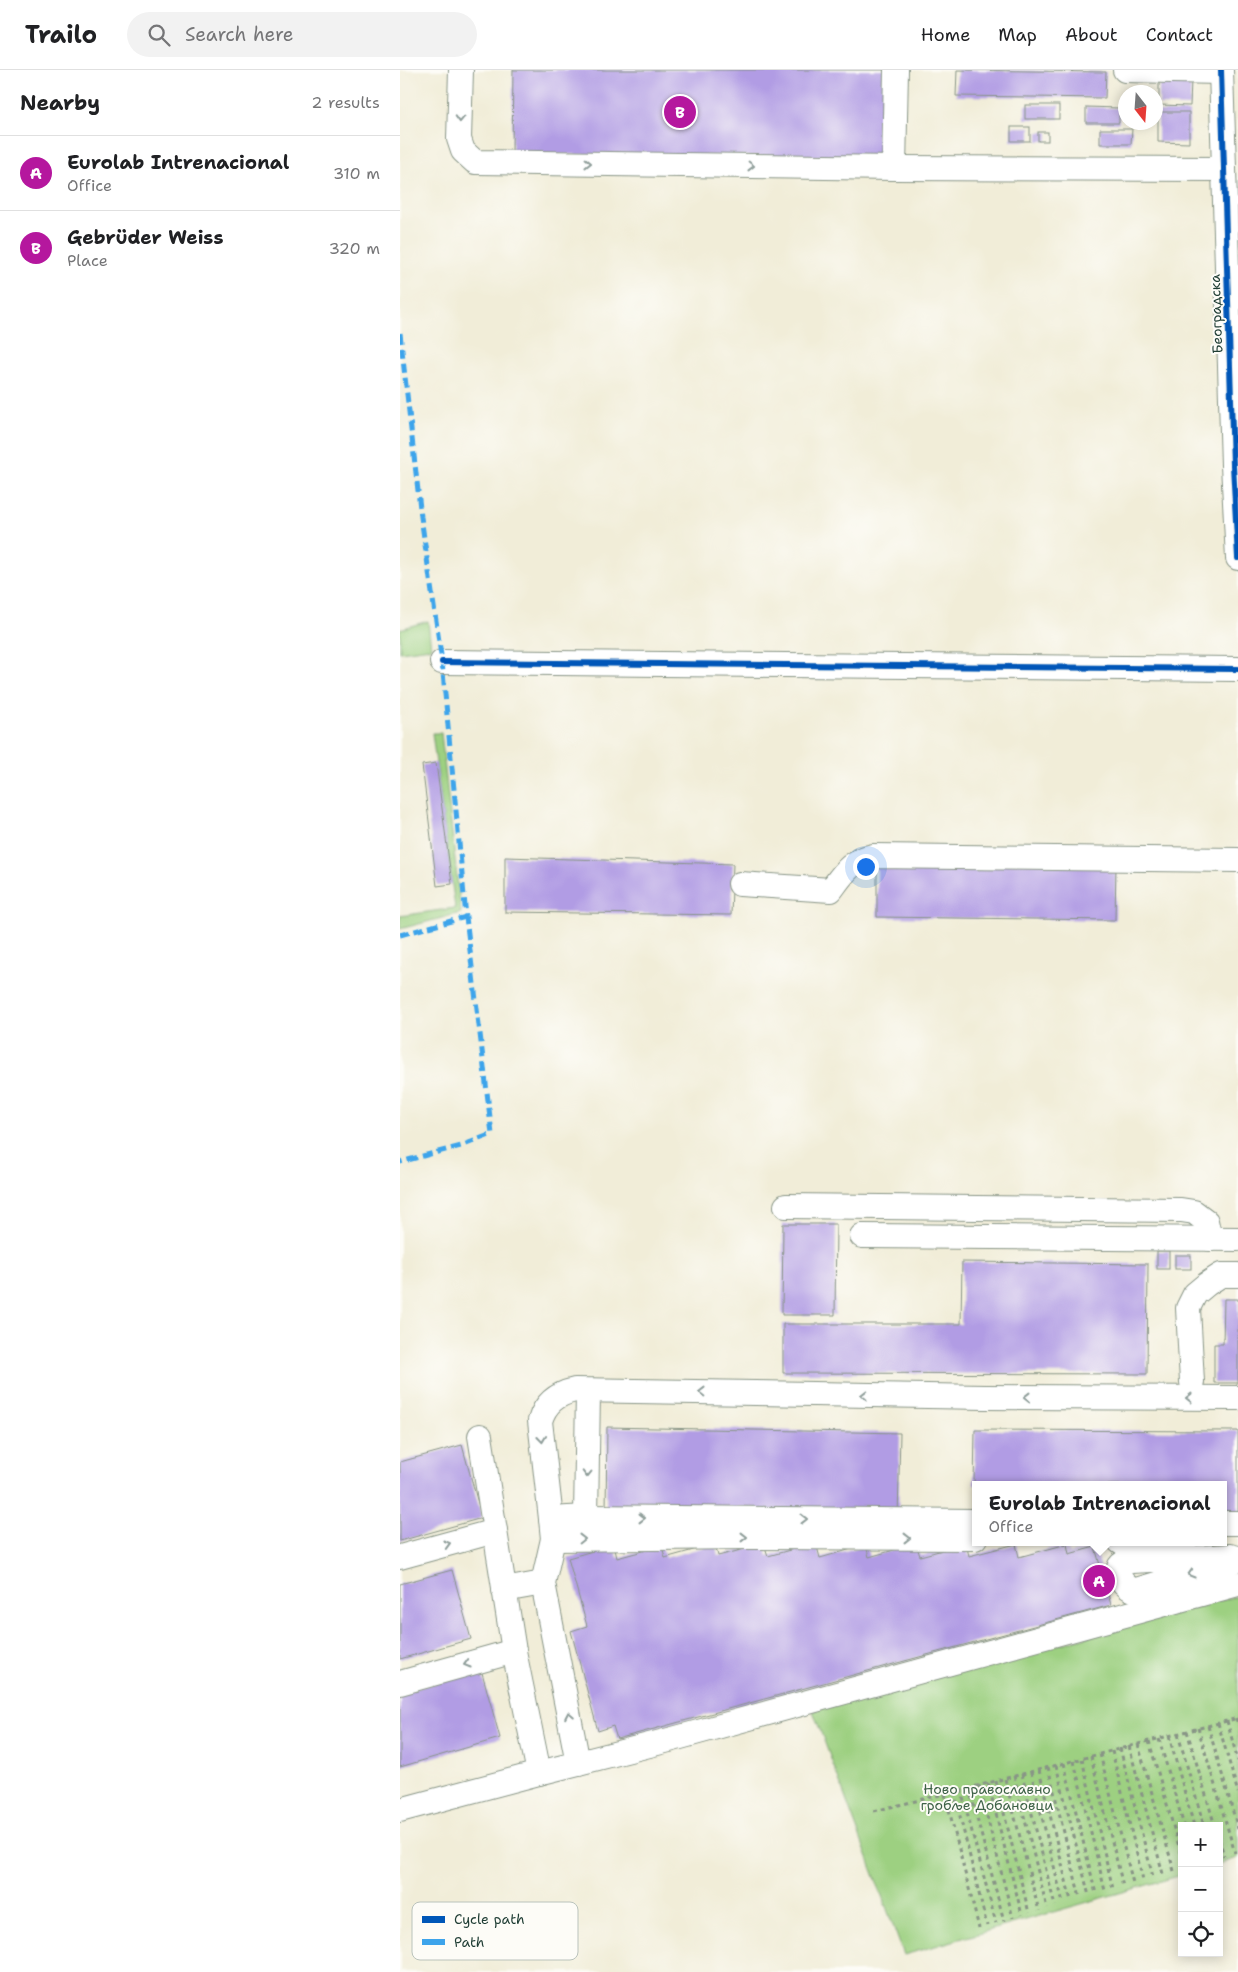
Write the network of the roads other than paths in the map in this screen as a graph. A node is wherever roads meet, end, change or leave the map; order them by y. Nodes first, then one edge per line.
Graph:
1 (461, 70) edge
2 (896, 70) edge
3 (1125, 70) edge
4 (1221, 71) edge
5 (894, 168) junction
6 (1223, 169) junction
7 (1238, 558) edge
8 (442, 662) dead end
9 (1238, 669) edge
10 (1238, 860) edge
11 (740, 884) dead end
12 (786, 1206) dead end
13 (862, 1236) dead end
14 (1210, 1239) junction
15 (1237, 1239) edge
16 (1238, 1275) edge
17 (1192, 1382) dead end
18 (588, 1391) junction
19 (1238, 1398) edge
20 (480, 1436) dead end
21 (586, 1517) junction
22 (972, 1521) edge
23 (552, 1529) junction
24 (495, 1531) junction
25 (972, 1538) edge
26 (1214, 1546) edge
27 (1238, 1547) edge
28 (400, 1557) edge
29 (543, 1583) junction
30 (1238, 1584) edge
31 (504, 1590) junction
32 (514, 1651) junction
33 (400, 1683) edge
34 (578, 1763) junction
35 (539, 1772) junction
36 (400, 1810) edge

1 -> 5 street
2 - 5 street
3 - 4 street
4 - 6 street, Београдска
5 - 6 street
6 - 7 street, Београдска
8 - 9 street
10 - 11 street
12 - 14 street
13 - 14 street
14 - 15 street
15 - 16 street
16 - 17 street
19 -> 18 street
18 -> 21 street
18 -> 23 street
20 - 24 street
21 -> 22 street
21 - 23 street
23 -> 25 street
23 - 29 street
28 -> 24 street
24 - 31 street
26 - 27 street
29 - 31 street
34 -> 29 street
30 - 34 street
31 - 32 street
32 -> 33 street
32 - 35 street
34 - 35 street
35 - 36 street

